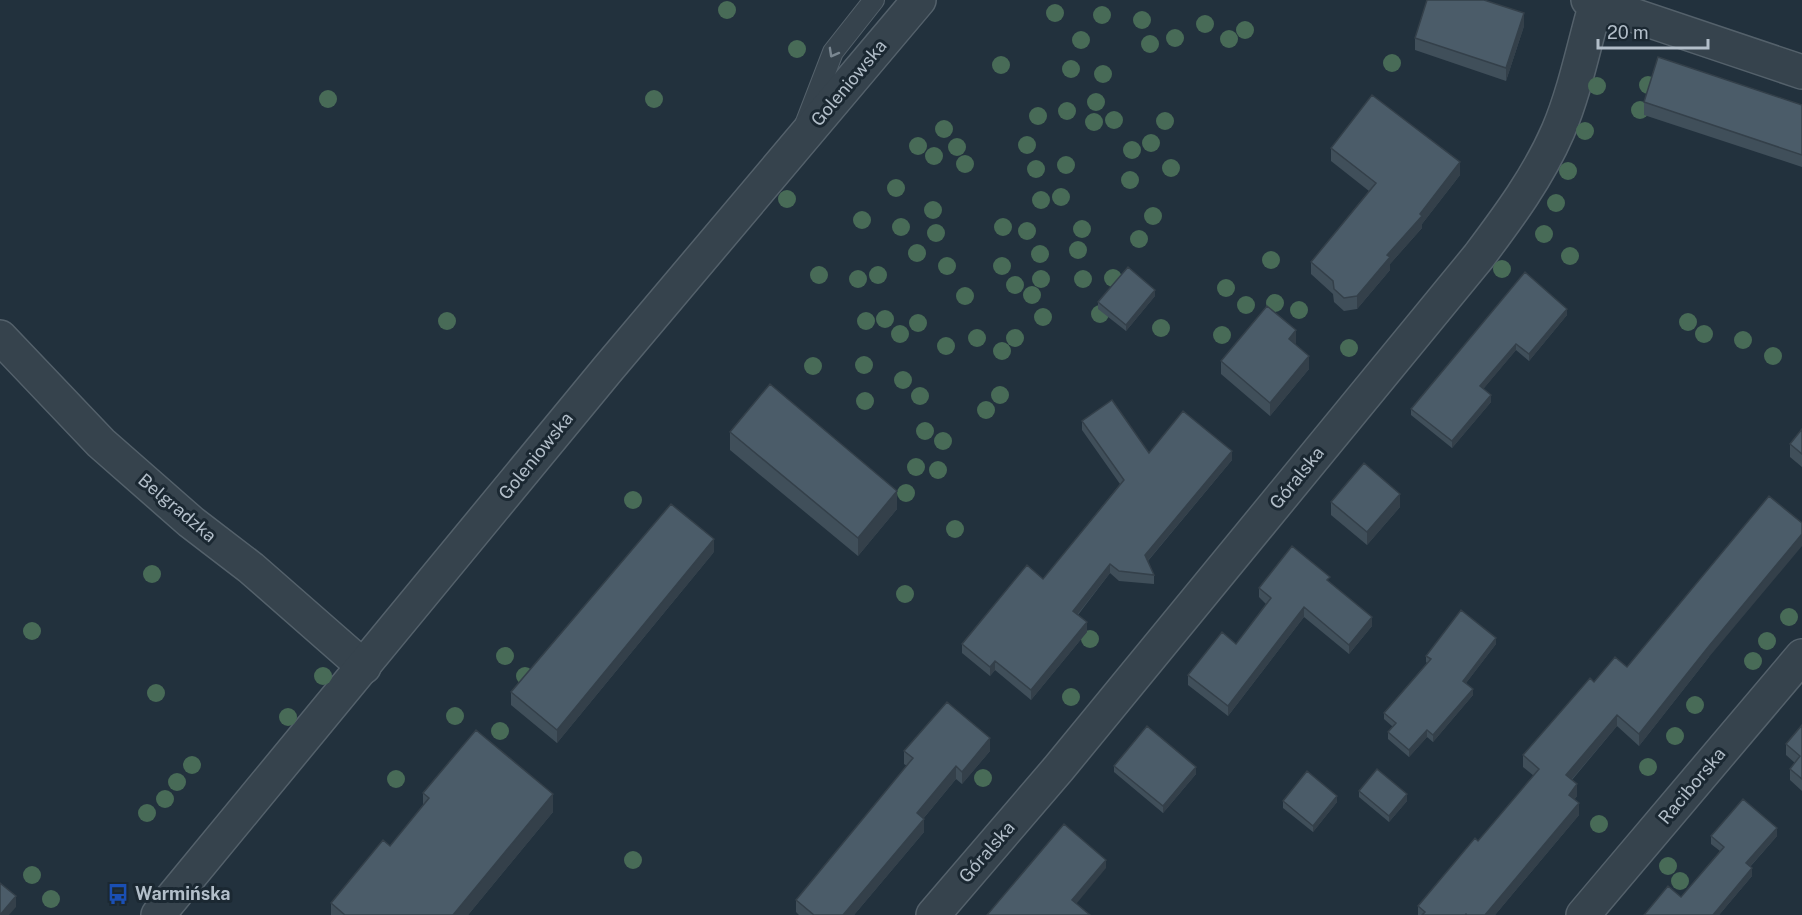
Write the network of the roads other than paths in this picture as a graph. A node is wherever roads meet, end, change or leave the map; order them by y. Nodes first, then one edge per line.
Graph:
1 (874, 0) edge
2 (919, 0) edge
3 (1592, 2) edge
4 (1802, 72) edge
5 (793, 150) junction
6 (0, 337) edge
7 (1802, 656) edge
8 (364, 666) junction
9 (158, 915) edge
10 (933, 915) edge
11 (1583, 915) edge

1 -> 5 lane
2 - 5 street, Goleniowska
3 - 4 street
3 - 10 street, Góralska
5 - 8 street, Goleniowska
6 - 8 street, Belgradzka
7 - 11 street, Raciborska
8 - 9 street, Goleniowska

